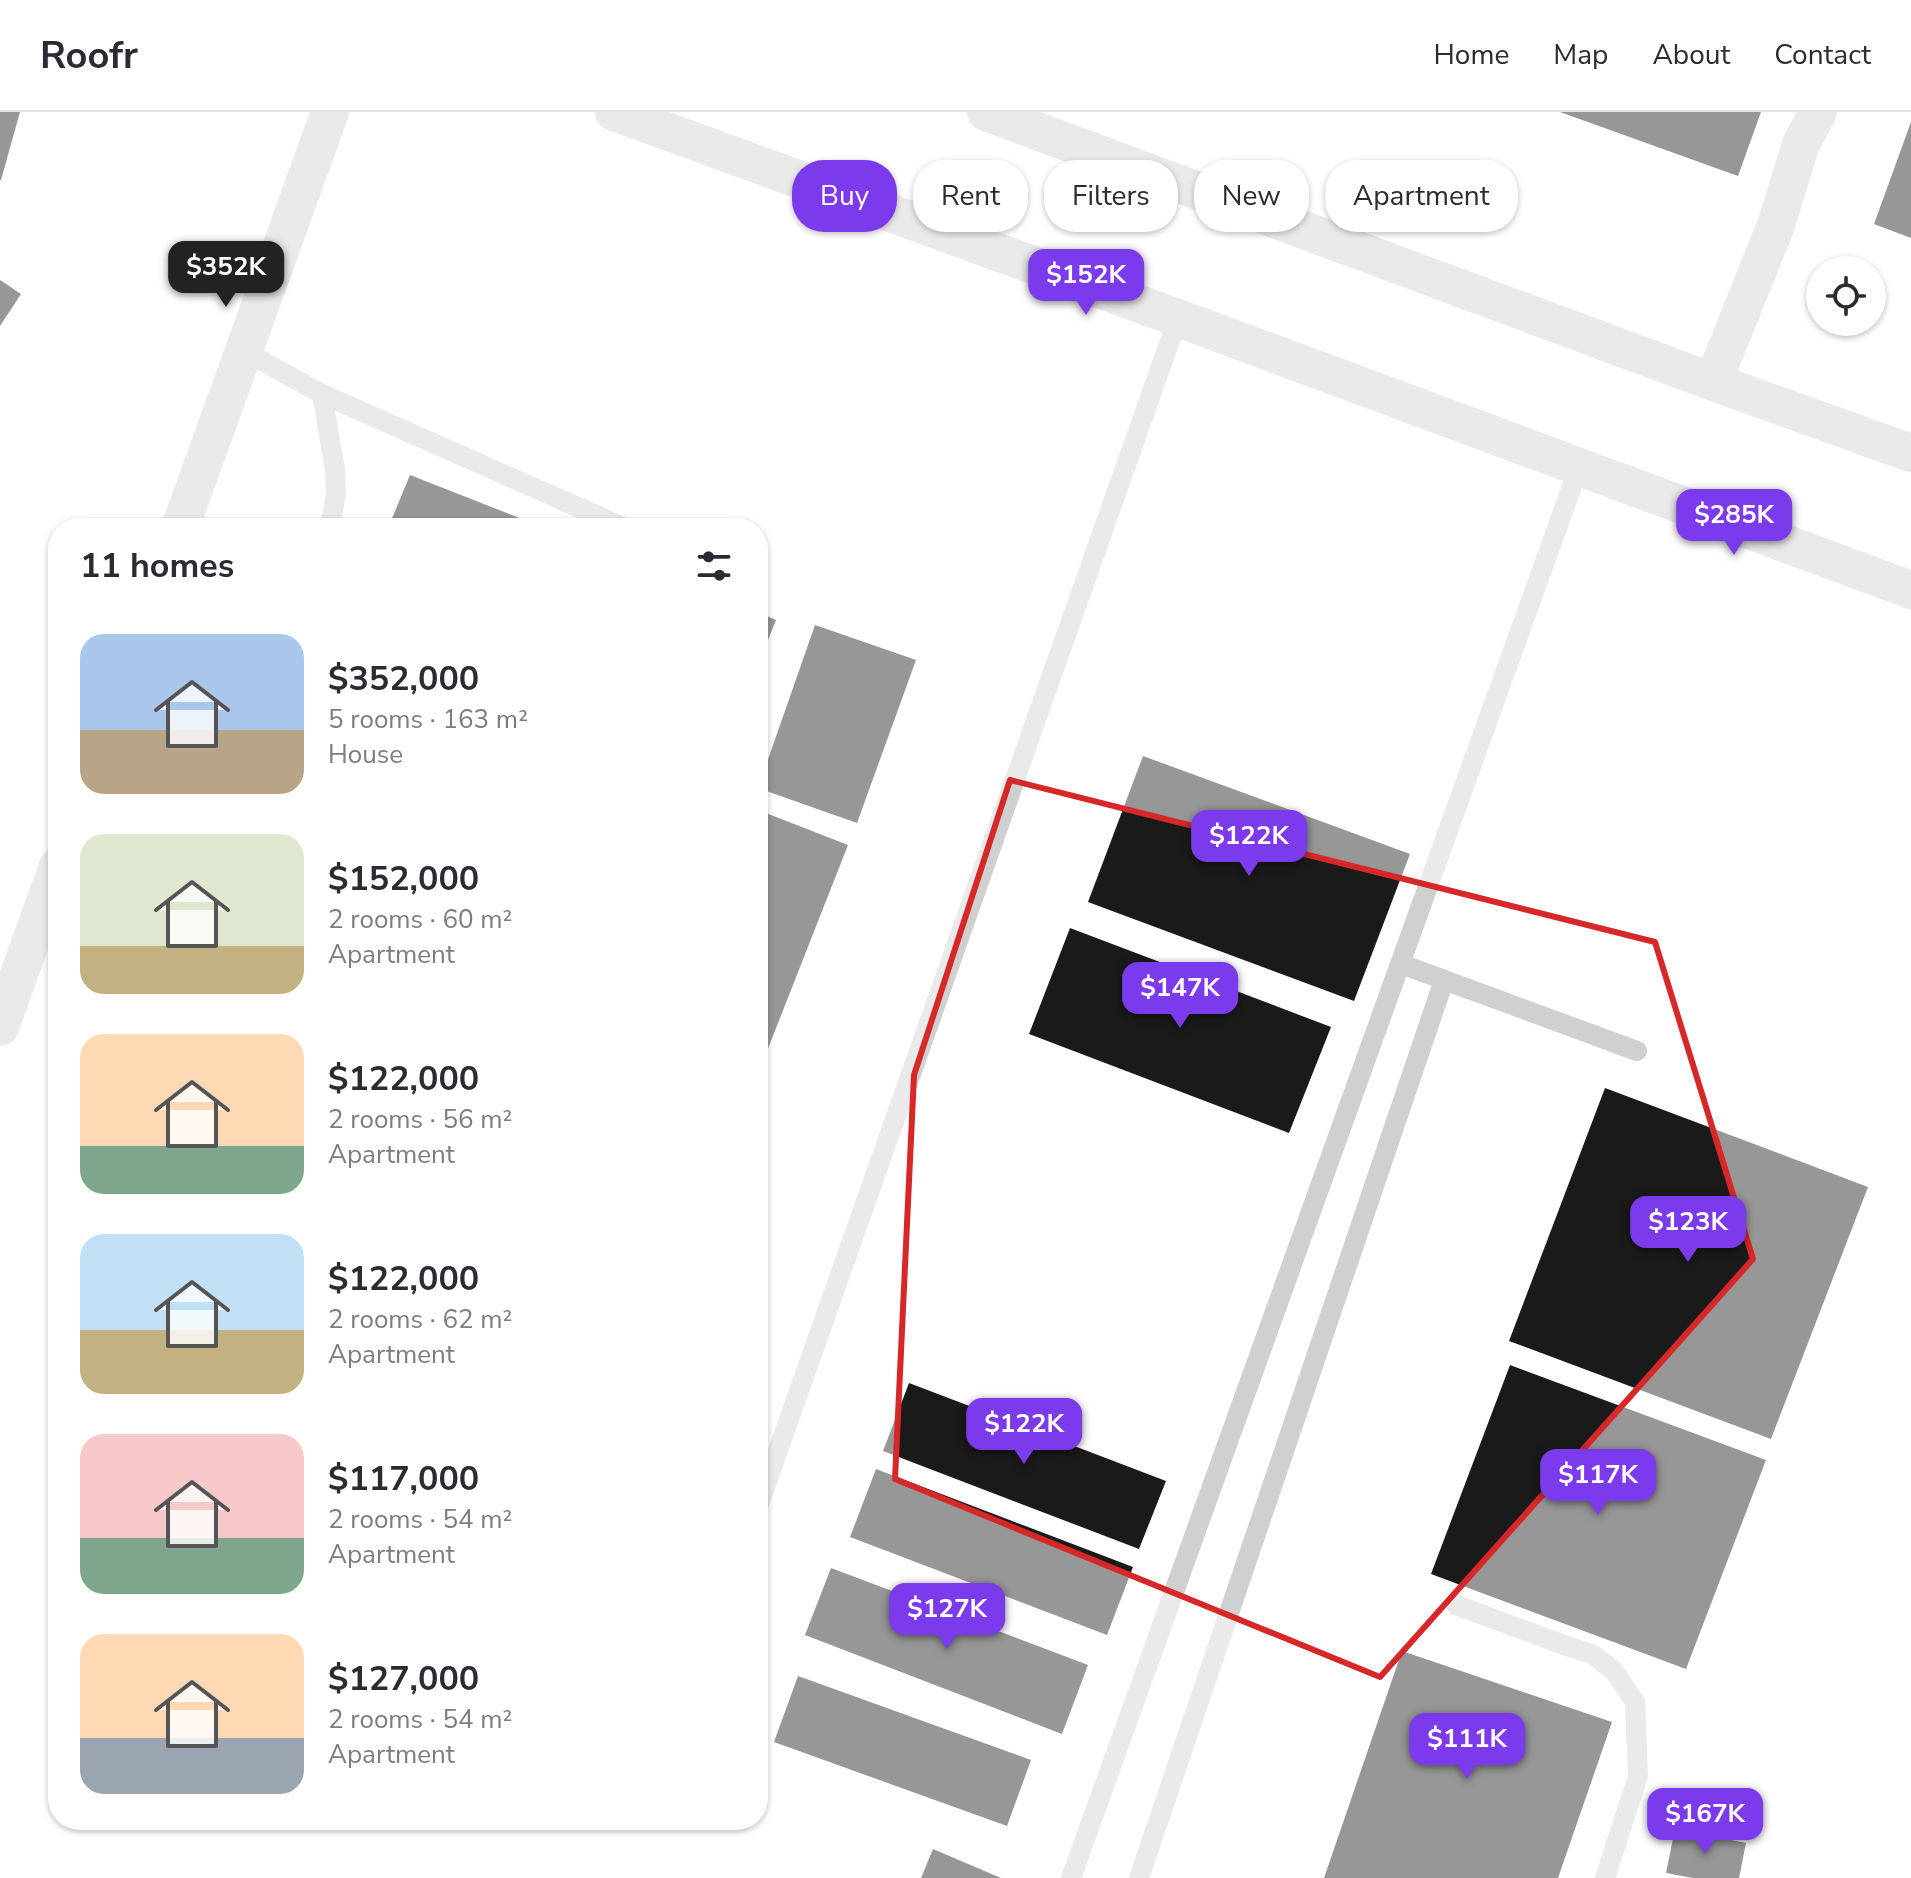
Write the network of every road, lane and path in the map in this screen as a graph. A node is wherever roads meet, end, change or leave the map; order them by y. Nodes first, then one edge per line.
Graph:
1 (330, 112) edge
2 (614, 112) edge
3 (986, 112) edge
4 (1818, 112) edge
5 (1178, 318) junction
6 (244, 351) junction
7 (1713, 382) junction
8 (322, 394) junction
9 (1911, 453) edge
10 (1579, 467) junction
11 (184, 518) edge
12 (332, 518) edge
13 (602, 518) edge
14 (1911, 590) edge
15 (48, 894) edge
16 (1401, 964) junction
17 (1444, 980) junction
18 (0, 1027) edge
19 (1637, 1051) dead end
20 (768, 1479) edge
21 (1456, 1605) dead end
22 (1071, 1878) edge
23 (1139, 1878) edge
24 (1605, 1878) edge

1 - 6 street
2 - 5 street
3 - 7 street
4 - 7 street
5 - 10 street
5 - 20 lane
6 - 8 lane
6 - 11 street
7 - 9 street
8 - 12 lane
8 - 13 lane
10 - 14 street
10 - 16 lane
15 - 18 street
16 - 17 lane
16 - 22 lane
17 - 19 lane
17 - 23 lane
21 - 24 lane

